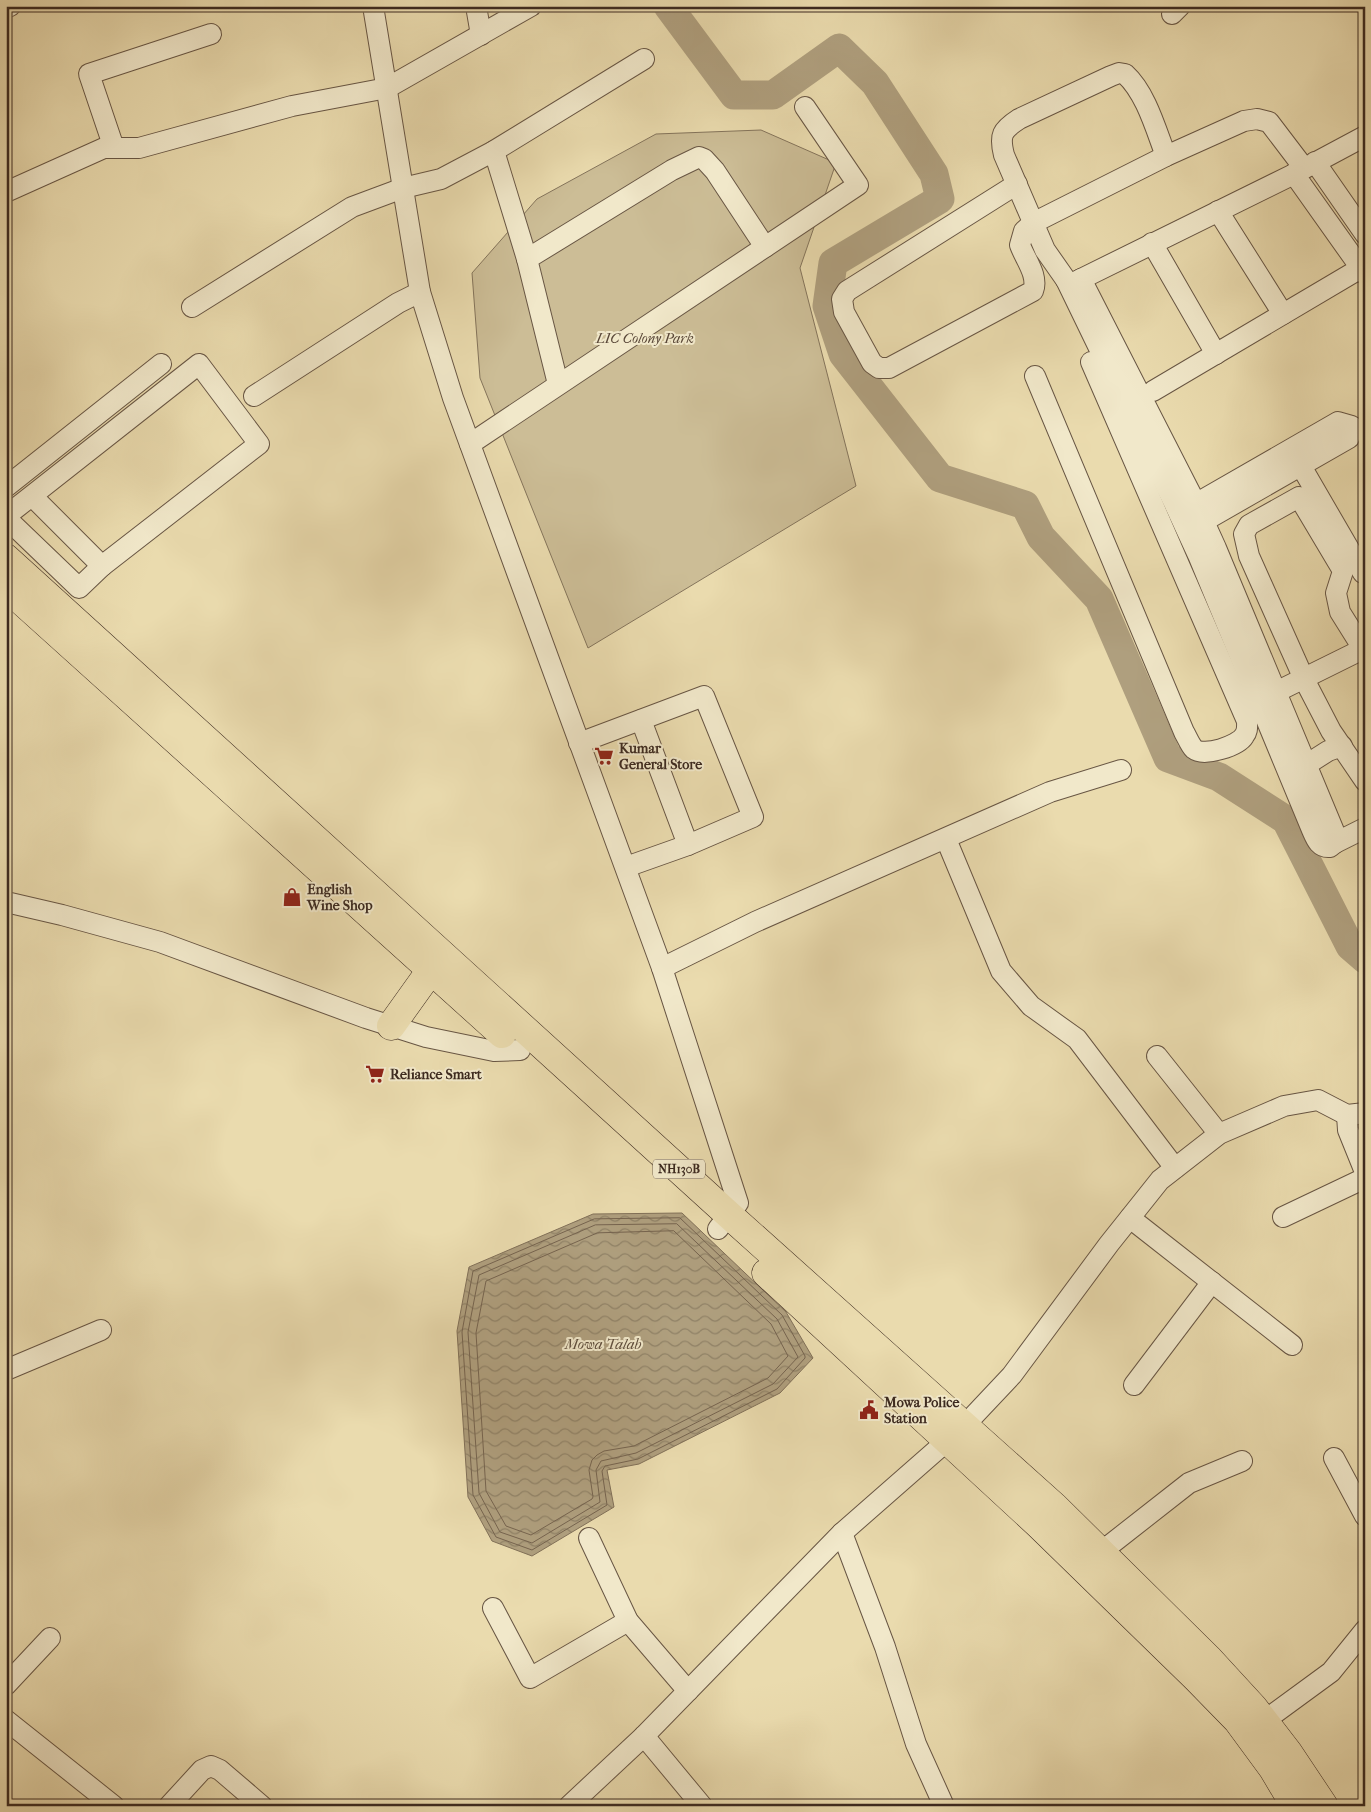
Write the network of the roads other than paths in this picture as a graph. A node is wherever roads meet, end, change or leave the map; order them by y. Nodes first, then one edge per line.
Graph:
1 (10, 6) edge
2 (373, 6) edge
3 (476, 6) edge
4 (531, 6) edge
5 (6, 8) edge
6 (211, 34) dead end
7 (481, 35) junction
8 (644, 59) dead end
9 (387, 88) junction
10 (805, 107) dead end
11 (1365, 136) edge
12 (114, 148) junction
13 (494, 151) junction
14 (1166, 156) junction
15 (1304, 168) junction
16 (1017, 184) junction
17 (403, 188) junction
18 (6, 192) edge
19 (1218, 211) junction
20 (1033, 223) junction
21 (1365, 234) edge
22 (1152, 244) junction
23 (765, 247) junction
24 (528, 259) junction
25 (1363, 271) edge
26 (1073, 280) junction
27 (420, 292) junction
28 (192, 306) dead end
29 (1283, 314) junction
30 (1086, 350) dead end
31 (1216, 354) junction
32 (161, 364) dead end
33 (1035, 376) dead end
34 (558, 384) junction
35 (1153, 391) dead end
36 (254, 396) dead end
37 (1361, 422) edge
38 (470, 444) junction
39 (1296, 457) junction
40 (6, 487) edge
41 (32, 496) junction
42 (6, 517) edge
43 (1190, 519) junction
44 (1164, 531) junction
45 (6, 558) edge
46 (102, 566) junction
47 (1363, 573) dead end
48 (6, 587) edge
49 (1364, 650) edge
50 (1304, 679) junction
51 (1267, 697) junction
52 (641, 720) junction
53 (578, 743) junction
54 (1342, 746) junction
55 (1306, 765) junction
56 (1121, 770) dead end
57 (1365, 781) edge
58 (1365, 828) edge
59 (946, 839) junction
60 (1335, 842) junction
61 (688, 845) junction
62 (626, 867) junction
63 (6, 902) edge
64 (662, 968) junction
65 (431, 970) junction
66 (390, 1026) junction
67 (520, 1050) junction
68 (1156, 1056) dead end
69 (1356, 1114) edge
70 (1220, 1134) junction
71 (1175, 1168) junction
72 (1365, 1172) edge
73 (1365, 1178) edge
74 (1283, 1217) dead end
75 (1130, 1218) junction
76 (723, 1222) junction
77 (1212, 1282) junction
78 (101, 1330) dead end
79 (1292, 1345) dead end
80 (6, 1370) edge
81 (1134, 1386) dead end
82 (956, 1434) junction
83 (1334, 1458) dead end
84 (1242, 1461) dead end
85 (1365, 1516) edge
86 (842, 1533) junction
87 (588, 1538) dead end
88 (1101, 1552) junction
89 (493, 1608) dead end
90 (628, 1621) junction
91 (1365, 1630) edge
92 (50, 1638) dead end
93 (6, 1684) edge
94 (688, 1691) junction
95 (6, 1720) edge
96 (1264, 1721) junction
97 (644, 1736) junction
98 (578, 1803) edge
99 (114, 1806) edge
100 (169, 1806) edge
101 (262, 1806) edge
102 (702, 1806) edge
103 (944, 1806) edge
104 (1295, 1806) edge
105 (1324, 1806) edge

1 - 5 street
2 - 9 street
3 - 7 street
4 - 7 street
6 - 12 street
7 - 9 street
8 - 13 street
9 - 12 street
9 - 17 street
10 - 23 street
11 - 15 street
12 - 18 street
13 - 17 street
13 - 24 street
14 - 15 street
14 - 16 street
14 - 20 street
15 - 19 street
15 - 21 street
15 - 25 street
16 - 20 street
16 - 20 street
17 - 27 street
17 - 28 street
19 - 22 street
19 - 29 street
20 - 26 street
22 - 26 street
22 - 31 street
23 - 24 street
23 - 34 street
24 - 34 street
25 - 29 street
26 - 43 street
27 - 36 street
27 - 38 street
29 - 31 street
30 - 44 street
31 - 35 street
32 - 40 street
33 - 44 street
34 - 38 street
37 - 39 street
38 - 53 street
39 - 43 street
39 - 47 street
41 - 42 street
41 - 46 street
41 - 46 street
42 - 46 street
43 - 44 street
43 - 51 street
45 - 76 highway, NH130B
48 - 65 highway, NH130B
49 - 50 street
49 - 50 street
50 - 51 street
50 - 54 street
51 - 55 street
51 - 60 street
52 - 53 street
52 - 61 street
52 - 61 street
53 - 62 street
54 - 55 street
54 - 57 street
55 - 60 street
56 - 59 street
58 - 60 street
59 - 64 street
59 - 71 street
61 - 62 street
62 - 64 street
63 - 66 street
64 - 76 street
65 - 66 highway
65 - 67 highway, NH130B
66 - 67 street
67 - 76 highway, NH130B
68 - 70 street
69 - 70 street
69 - 72 street
70 - 71 street
71 - 75 street
73 - 74 street
75 - 77 street
75 - 82 street
76 - 82 highway, NH130B
77 - 79 street
77 - 81 street
78 - 80 street
82 - 86 street
82 - 88 highway, NH130B
82 - 104 highway, NH130B
83 - 85 street
84 - 88 street
86 - 94 street
86 - 103 street
87 - 90 street
88 - 96 highway, NH130B
89 - 90 street
90 - 94 street
91 - 96 street
92 - 93 street
94 - 97 street
95 - 99 street
96 - 105 highway, NH130B
97 - 98 street
97 - 102 street
100 - 101 street

